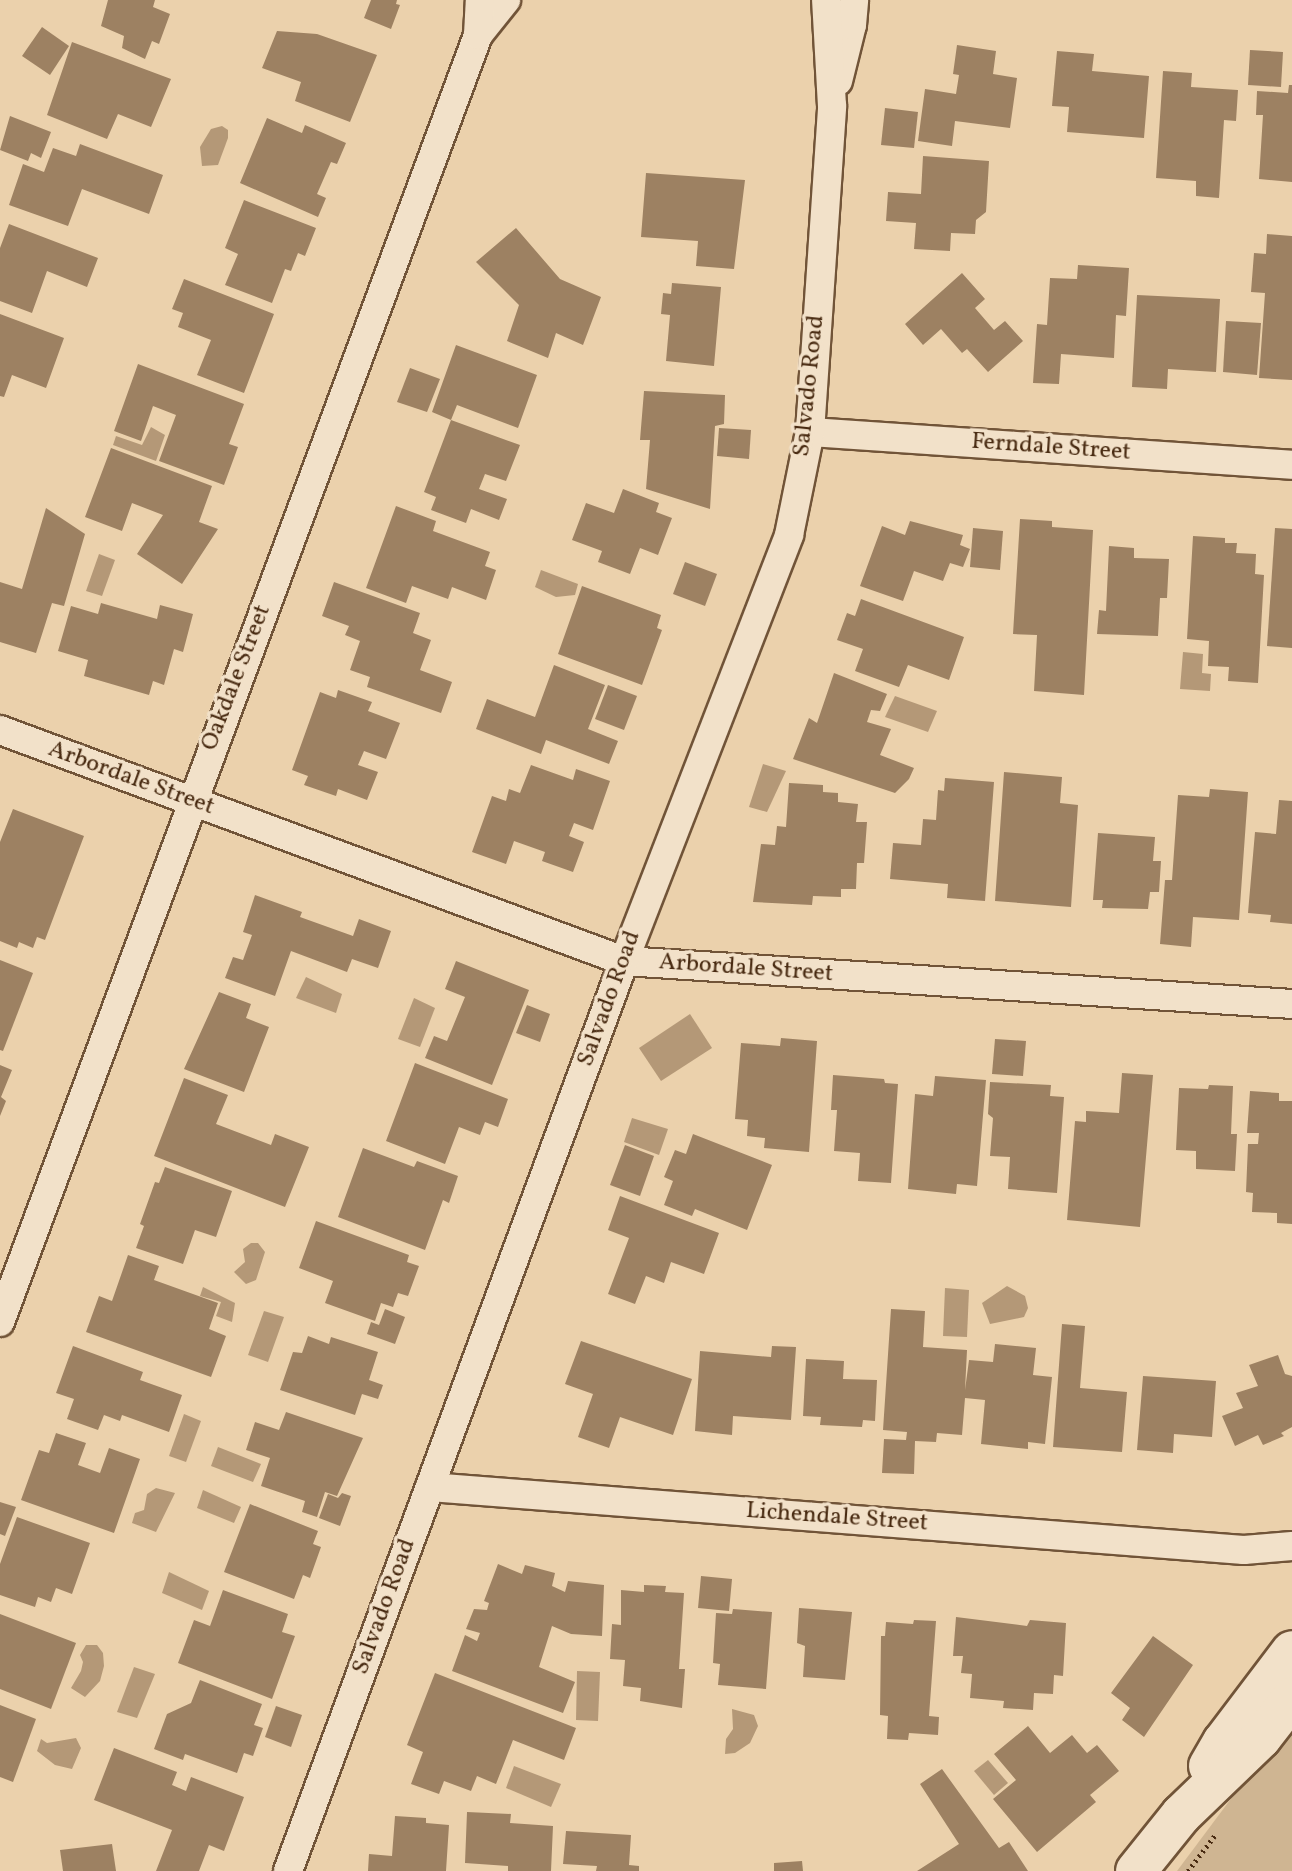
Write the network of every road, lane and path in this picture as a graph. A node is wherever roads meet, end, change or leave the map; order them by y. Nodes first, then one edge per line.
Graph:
1 (480, 0) edge
2 (506, 0) edge
3 (826, 0) edge
4 (854, 0) edge
5 (478, 35) junction
6 (832, 106) junction
7 (810, 432) junction
8 (1292, 465) edge
9 (0, 730) edge
10 (191, 801) junction
11 (624, 961) junction
12 (1292, 1004) edge
13 (0, 1322) edge
14 (430, 1487) junction
15 (1292, 1546) edge
16 (1244, 1550) junction
17 (1292, 1563) edge
18 (1292, 1651) edge
19 (1292, 1698) edge
20 (1181, 1815) junction
21 (288, 1871) edge
22 (1136, 1871) edge

1 - 5 street, Oakdale Street
2 - 5 street, Oakdale Street
3 - 6 street, Salvado Road
4 - 6 street, Salvado Road
5 - 10 street, Oakdale Street
6 - 7 street, Salvado Road
7 - 8 street, Ferndale Street
7 - 11 street, Salvado Road
9 - 10 street, Arbordale Street
10 - 11 street, Arbordale Street
10 - 13 street, Oakdale Street
11 - 12 street, Arbordale Street
11 - 14 street, Salvado Road
14 - 16 street, Lichendale Street
14 - 21 street, Salvado Road
15 - 16 street, Lichendale Street
16 - 17 street, Lichendale Street
18 - 20 street
19 - 20 street
20 - 22 street

